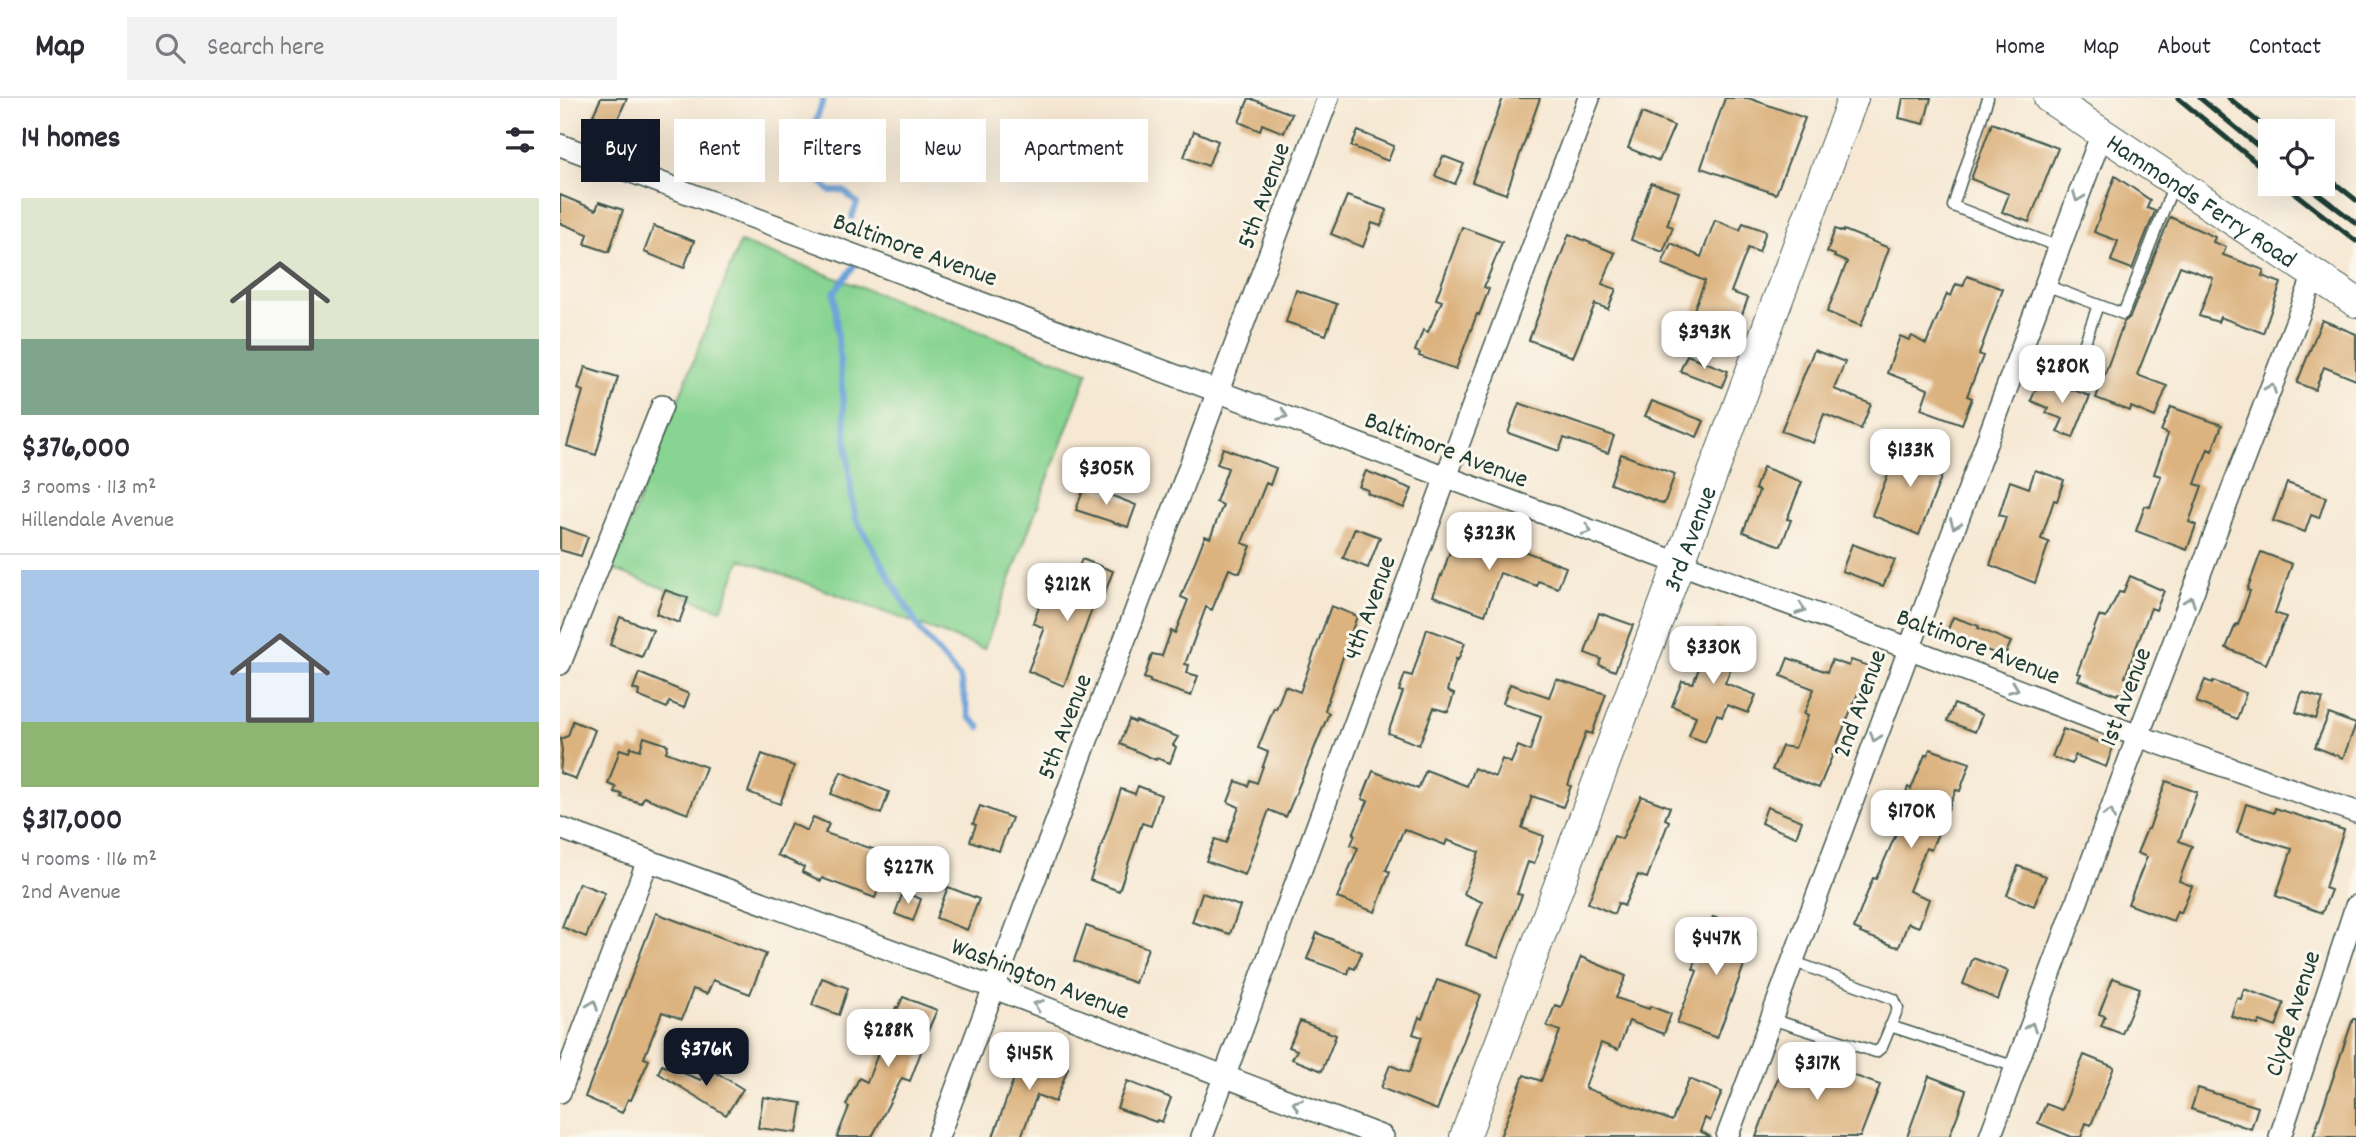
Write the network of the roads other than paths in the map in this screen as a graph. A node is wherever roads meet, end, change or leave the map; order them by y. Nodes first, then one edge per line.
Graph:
1 (1328, 98) edge
2 (1589, 98) edge
3 (1853, 98) edge
4 (1988, 98) edge
5 (2049, 98) edge
6 (2102, 133) junction
7 (560, 145) edge
8 (2175, 182) junction
9 (2059, 247) junction
10 (2314, 275) junction
11 (2045, 285) junction
12 (2356, 302) edge
13 (2098, 305) junction
14 (2078, 362) dead end
15 (1219, 391) junction
16 (662, 406) dead end
17 (1446, 477) junction
18 (1678, 563) junction
19 (1908, 648) junction
20 (560, 664) edge
21 (2138, 736) junction
22 (2356, 812) edge
23 (560, 828) edge
24 (648, 860) junction
25 (2356, 906) edge
26 (1792, 961) junction
27 (994, 988) junction
28 (1771, 1018) junction
29 (1891, 1026) junction
30 (2016, 1067) junction
31 (1225, 1077) junction
32 (560, 1092) edge
33 (938, 1137) edge
34 (1202, 1137) edge
35 (1383, 1137) edge
36 (1465, 1137) edge
37 (1727, 1137) edge
38 (1990, 1137) edge
39 (2280, 1137) edge

1 - 15 street, 5th Avenue
2 - 17 street, 4th Avenue
3 - 18 street, 3rd Avenue
4 - 9 lane
5 - 6 street, Hammonds Ferry Road
6 - 8 street, Hammonds Ferry Road
6 -> 9 street, 2nd Avenue
7 - 15 street, Baltimore Avenue
8 - 10 street, Hammonds Ferry Road
8 - 13 lane
9 - 11 street, 2nd Avenue
10 - 12 street, Hammonds Ferry Road
21 -> 10 street, 1st Avenue
11 - 13 lane
11 -> 19 street, 2nd Avenue
13 - 14 lane
15 -> 17 street, Baltimore Avenue
15 - 27 street, 5th Avenue
16 - 20 street
17 -> 18 street, Baltimore Avenue
17 - 31 street, 4th Avenue
18 -> 19 street, Baltimore Avenue
18 - 36 street, 3rd Avenue
19 -> 21 street, Baltimore Avenue
19 -> 26 street, 2nd Avenue
21 - 22 street, Baltimore Avenue
30 -> 21 street, 1st Avenue
23 - 24 street, Washington Avenue
24 - 27 street, Washington Avenue
32 -> 24 street
25 - 39 street, Clyde Avenue
26 - 28 street, 2nd Avenue
26 - 29 lane
31 -> 27 street, Washington Avenue
27 - 33 street, 5th Avenue
28 - 29 lane
28 - 37 street, 2nd Avenue
29 - 30 lane
30 - 38 street, 1st Avenue
31 - 34 street, 4th Avenue
35 -> 31 street, Washington Avenue

